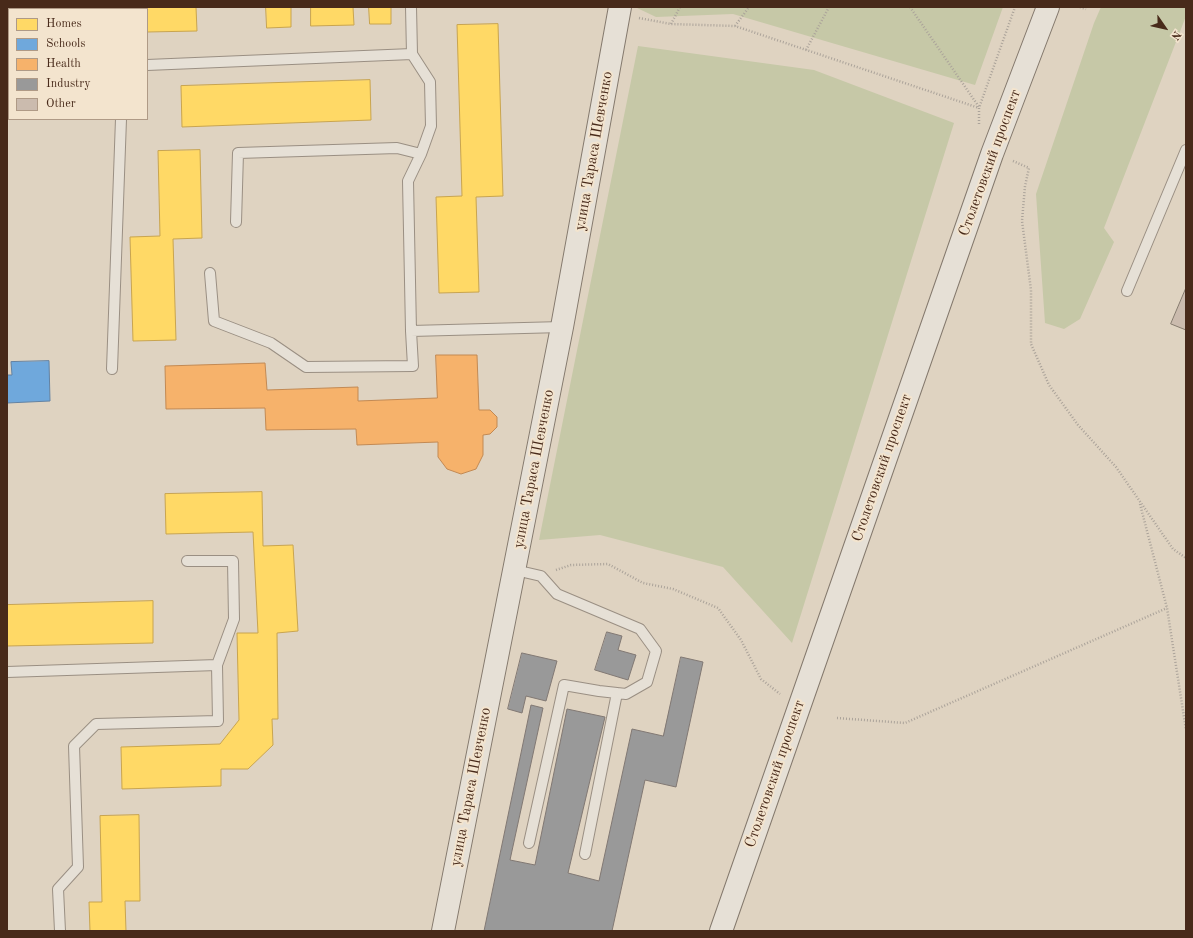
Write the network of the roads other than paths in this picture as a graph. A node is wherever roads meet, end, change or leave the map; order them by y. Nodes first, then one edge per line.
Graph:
1 (411, 7) edge
2 (1048, 7) edge
3 (619, 11) edge
4 (412, 54) junction
5 (148, 65) edge
6 (121, 120) edge
7 (1186, 150) edge
8 (421, 154) junction
9 (236, 222) dead end
10 (210, 273) dead end
11 (1127, 291) dead end
12 (562, 327) junction
13 (411, 331) junction
14 (112, 369) dead end
15 (187, 561) dead end
16 (515, 570) junction
17 (217, 665) junction
18 (7, 672) edge
19 (618, 693) junction
20 (529, 843) dead end
21 (585, 854) dead end
22 (60, 931) edge
23 (444, 931) edge
24 (721, 931) edge

1 - 4 lane
2 - 24 main road, Столетовский проспект
3 - 12 main road, улица Тараса Шевченко
4 - 5 lane
4 - 8 lane
6 - 14 lane
7 - 11 lane
8 - 9 lane
8 - 13 lane
10 - 13 lane
12 - 13 lane
12 - 16 main road, улица Тараса Шевченко
15 - 17 lane
16 - 19 lane
16 - 23 main road, улица Тараса Шевченко
17 - 18 lane
17 - 22 lane
19 - 20 lane
19 - 21 lane

